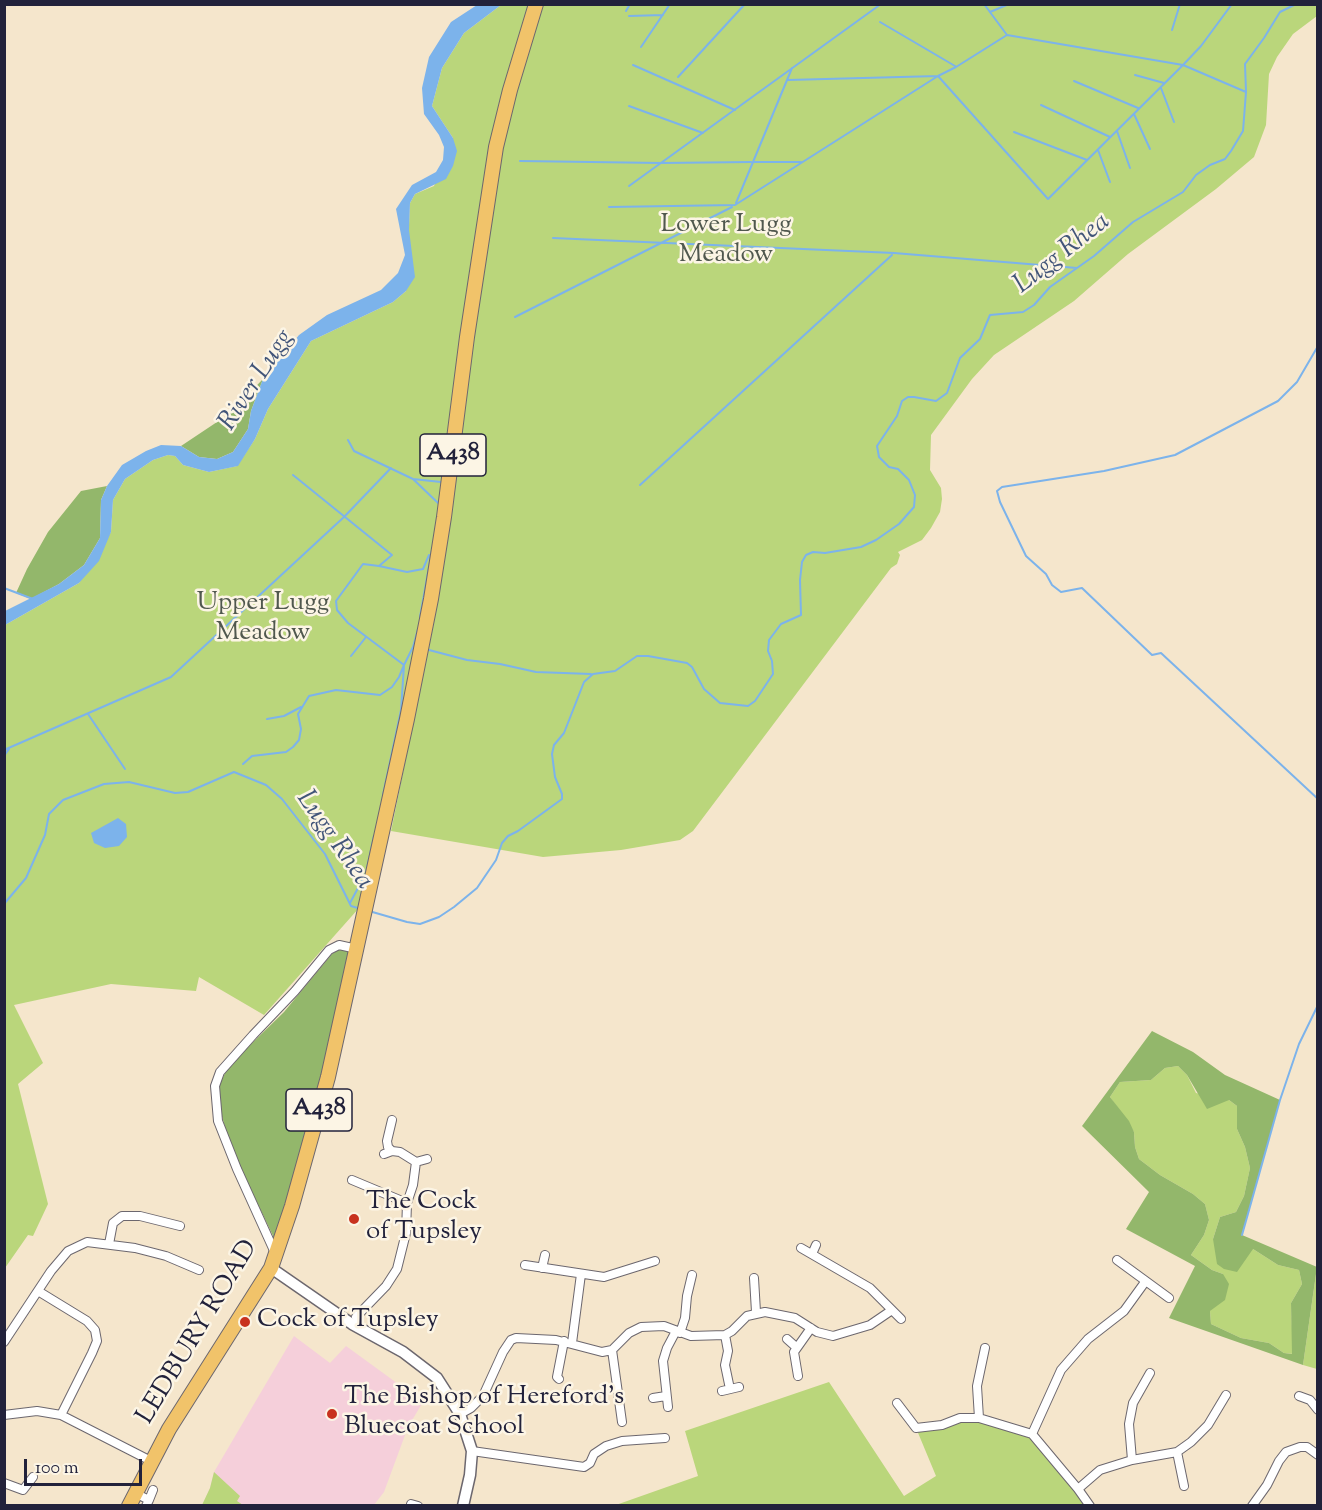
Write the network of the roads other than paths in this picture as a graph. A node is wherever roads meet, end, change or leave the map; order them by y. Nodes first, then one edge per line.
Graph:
1 (536, 4) edge
2 (357, 949) junction
3 (392, 1120) dead end
4 (426, 1159) dead end
5 (416, 1162) junction
6 (352, 1180) dead end
7 (407, 1203) junction
8 (180, 1226) dead end
9 (109, 1244) junction
10 (816, 1245) dead end
11 (801, 1248) dead end
12 (812, 1254) junction
13 (545, 1255) dead end
14 (1117, 1260) dead end
15 (274, 1262) junction
16 (655, 1262) dead end
17 (525, 1265) dead end
18 (542, 1268) junction
19 (199, 1270) dead end
20 (581, 1274) junction
21 (692, 1275) dead end
22 (754, 1278) dead end
23 (1145, 1282) junction
24 (38, 1291) junction
25 (1169, 1298) dead end
26 (892, 1310) junction
27 (756, 1312) junction
28 (356, 1317) dead end
29 (901, 1319) dead end
30 (811, 1328) junction
31 (678, 1332) junction
32 (725, 1335) junction
33 (787, 1339) dead end
34 (4, 1342) edge
35 (568, 1342) junction
36 (796, 1347) junction
37 (985, 1348) dead end
38 (612, 1350) junction
39 (1149, 1373) dead end
40 (798, 1376) dead end
41 (555, 1379) dead end
42 (731, 1389) dead end
43 (1226, 1395) dead end
44 (666, 1396) junction
45 (1299, 1396) dead end
46 (653, 1398) dead end
47 (897, 1403) dead end
48 (668, 1407) dead end
49 (1317, 1410) edge
50 (460, 1414) junction
51 (4, 1415) edge
52 (61, 1415) junction
53 (979, 1418) junction
54 (622, 1422) dead end
55 (1032, 1434) junction
56 (665, 1438) dead end
57 (472, 1451) junction
58 (1177, 1452) junction
59 (1316, 1452) edge
60 (1132, 1460) junction
61 (151, 1461) junction
62 (33, 1477) dead end
63 (4, 1483) edge
64 (1184, 1486) dead end
65 (1078, 1489) junction
66 (153, 1490) dead end
67 (132, 1499) edge
68 (147, 1503) edge
69 (463, 1506) edge
70 (1090, 1506) edge
71 (1252, 1506) edge

1 - 2 highway, A438
2 - 15 highway, LEDBURY ROAD / A438
2 - 15 street
3 - 5 street
4 - 5 street
5 - 7 street
6 - 7 street
7 - 28 street
8 - 9 street
9 - 19 street
9 - 24 street
10 - 12 street
11 - 12 street
12 - 26 street
13 - 18 street
14 - 23 street
15 - 50 street
15 - 61 highway, LEDBURY ROAD / A438
16 - 20 street
17 - 18 street
18 - 20 street
20 - 35 street
21 - 31 street
22 - 27 street
23 - 25 street
23 - 55 street
24 - 34 street
24 - 52 street
26 - 29 street
26 - 30 street
27 - 30 street
27 - 32 street
30 - 36 street
31 - 32 street
31 - 38 street
31 - 44 street
32 - 42 street
33 - 36 street
35 - 38 street
35 - 41 street
35 - 50 street
36 - 40 street
37 - 53 street
38 - 54 street
39 - 60 street
43 - 58 street
44 - 46 street
44 - 48 street
45 - 49 street
47 - 53 street
50 - 57 street
51 - 52 street
52 - 61 street
53 - 55 street
55 - 65 street
56 - 57 street
57 - 69 street
58 - 60 street
58 - 64 street
59 - 71 street
60 - 65 street
61 - 67 highway, LEDBURY ROAD / A438
62 - 63 street
65 - 70 street
66 - 68 street, LEDBURY ROAD
67 - 68 street, LEDBURY ROAD

